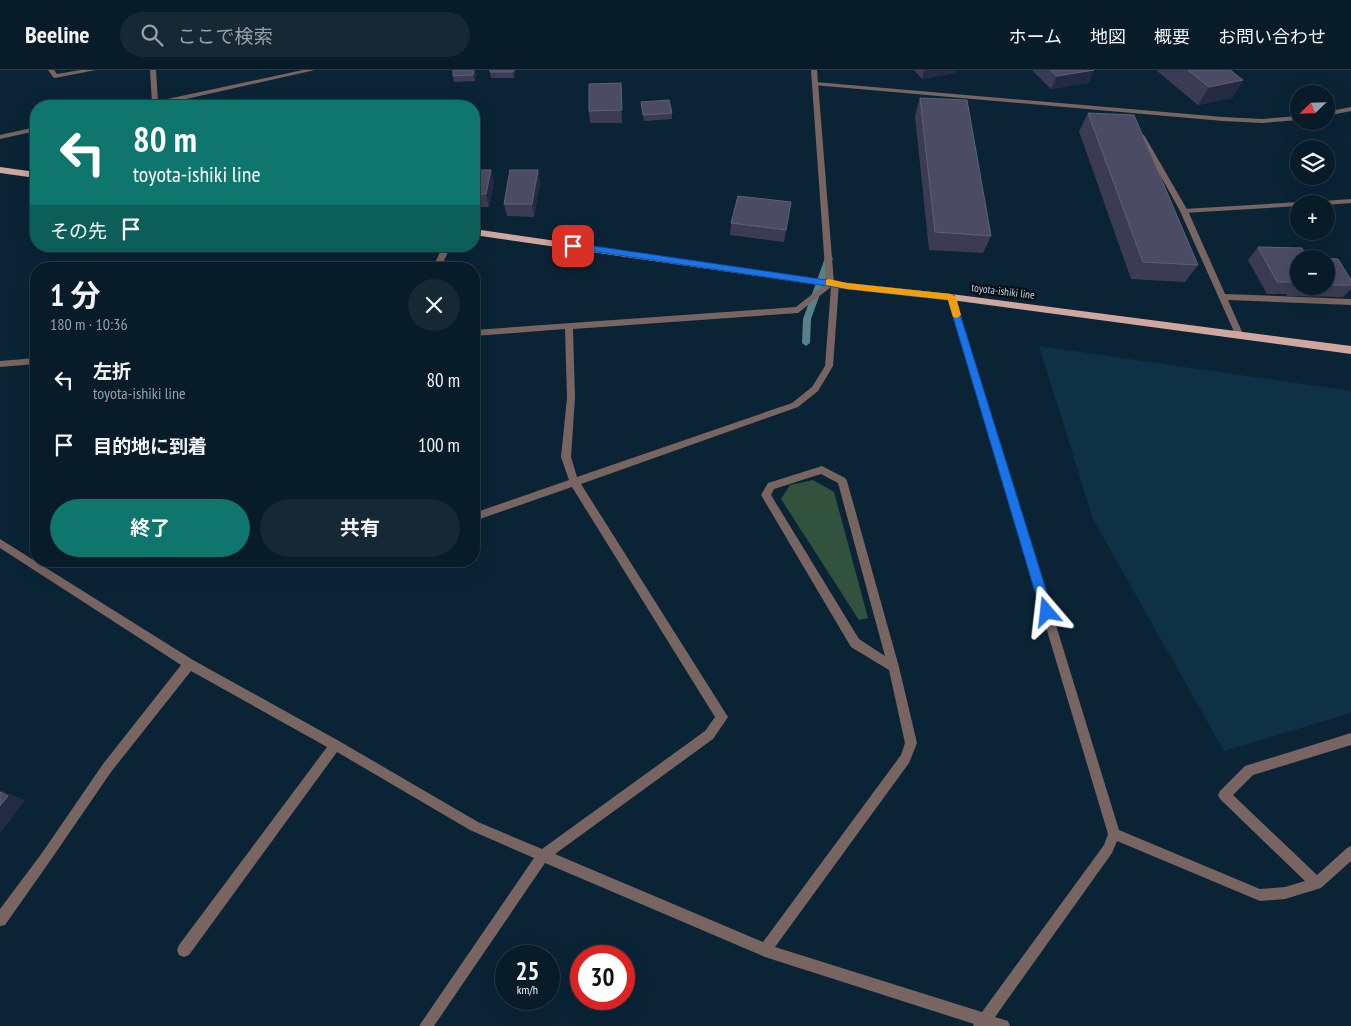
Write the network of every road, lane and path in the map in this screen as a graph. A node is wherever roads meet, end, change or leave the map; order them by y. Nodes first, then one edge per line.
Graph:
1 (51, 70) edge
2 (94, 70) edge
3 (153, 70) edge
4 (312, 70) edge
5 (814, 70) edge
6 (815, 84) junction
7 (156, 100) edge
8 (174, 100) edge
9 (1351, 109) edge
10 (1128, 112) junction
11 (1335, 112) edge
12 (1290, 119) edge
13 (1133, 120) edge
14 (1138, 128) edge
15 (30, 131) edge
16 (0, 137) edge
17 (0, 170) edge
18 (30, 174) edge
19 (1351, 202) edge
20 (1335, 203) edge
21 (1290, 205) edge
22 (1184, 211) junction
23 (480, 233) edge
24 (832, 283) junction
25 (951, 297) junction
26 (1223, 297) junction
27 (1351, 302) edge
28 (569, 326) junction
29 (480, 333) edge
30 (1240, 334) junction
31 (1351, 350) edge
32 (30, 362) edge
33 (0, 364) edge
34 (574, 481) junction
35 (480, 514) edge
36 (0, 543) edge
37 (30, 562) edge
38 (37, 567) edge
39 (189, 664) junction
40 (894, 667) junction
41 (1351, 739) edge
42 (335, 744) junction
43 (1114, 834) junction
44 (1351, 852) edge
45 (543, 855) junction
46 (1317, 884) junction
47 (0, 920) edge
48 (184, 950) dead end
49 (765, 950) junction
50 (983, 1023) edge
51 (426, 1026) edge
52 (1003, 1026) edge

1 - 2 street
3 - 7 street
4 - 8 street
5 - 6 street
6 - 10 street
6 - 24 street
9 - 11 street
10 - 12 street
10 - 13 street
14 - 22 street
15 - 16 street
17 - 18 main road
19 - 20 street
21 - 22 street
22 - 26 street
23 - 24 main road, toyota-ishiki line
24 - 25 main road, toyota-ishiki line
24 - 28 street
24 - 34 street
25 - 30 main road, toyota-ishiki line
25 - 43 street
26 - 27 street
26 - 30 street
28 - 29 street
28 - 34 street
30 - 31 main road, toyota-ishiki line
32 - 33 street
34 - 35 street
34 - 45 street
36 - 37 street
38 - 39 street
39 - 42 street
39 - 47 street
40 - 40 street
40 - 49 street
41 - 46 street
42 - 45 street
42 - 48 street
43 - 46 street
43 - 50 street
44 - 46 street
45 - 49 street
45 - 51 street
49 - 50 street
50 - 52 street

